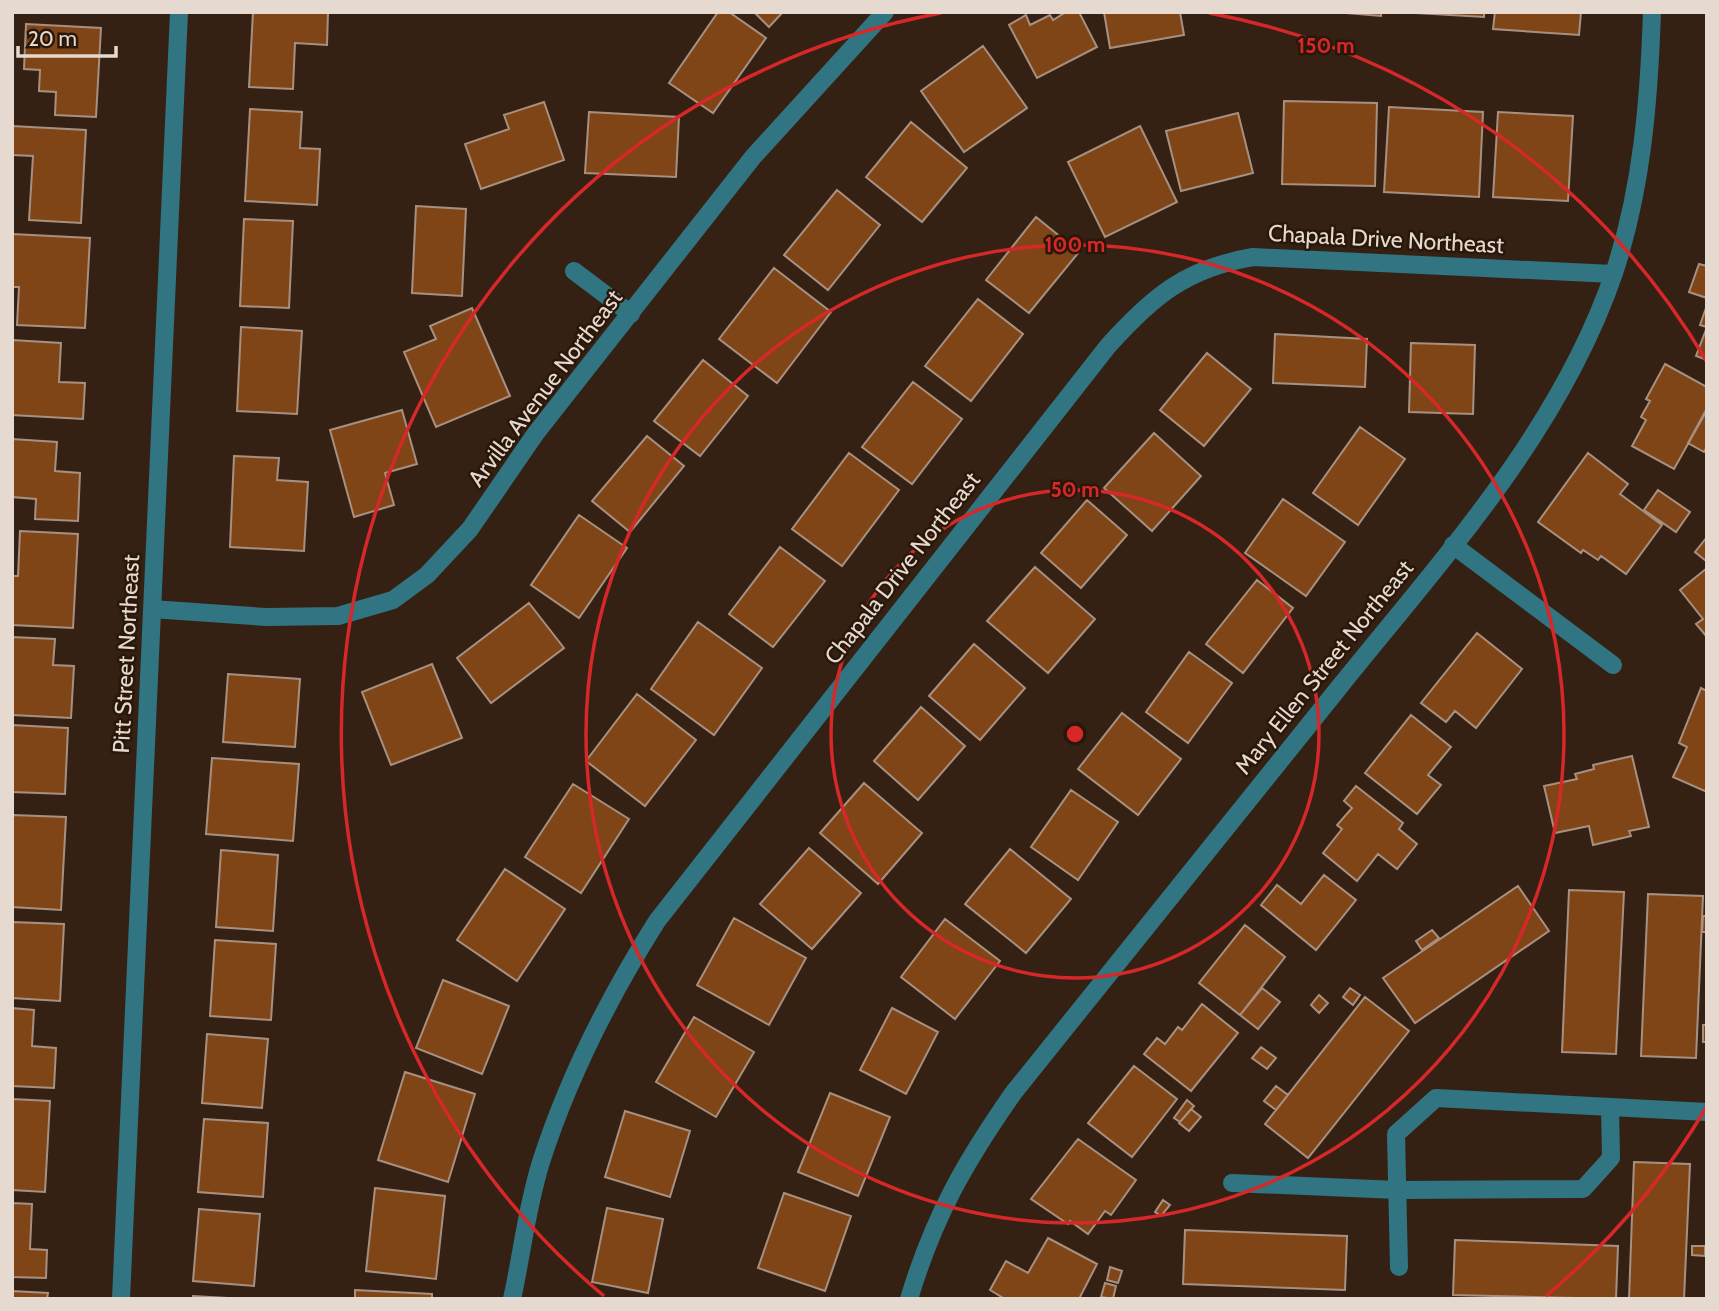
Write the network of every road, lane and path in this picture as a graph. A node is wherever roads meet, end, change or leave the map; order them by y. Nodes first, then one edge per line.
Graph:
1 (178, 12) edge
2 (885, 12) edge
3 (1652, 12) edge
4 (574, 271) dead end
5 (1613, 274) junction
6 (631, 314) junction
7 (1453, 545) junction
8 (152, 609) junction
9 (1613, 665) dead end
10 (1611, 1107) junction
11 (1707, 1112) edge
12 (1232, 1183) dead end
13 (1397, 1190) junction
14 (1399, 1267) dead end
15 (121, 1299) edge
16 (512, 1299) edge
17 (909, 1299) edge

1 - 8 street, Pitt Street Northeast
2 - 6 street, Arvilla Avenue Northeast
3 - 5 street, Mary Ellen Street Northeast
4 - 6 street
5 - 7 street, Mary Ellen Street Northeast
5 - 16 street, Chapala Drive Northeast
6 - 8 street, Arvilla Avenue Northeast
7 - 9 street
7 - 17 street, Mary Ellen Street Northeast
8 - 15 street, Pitt Street Northeast
10 - 11 street
10 - 13 street
10 - 13 street
12 - 13 street
13 - 14 street

